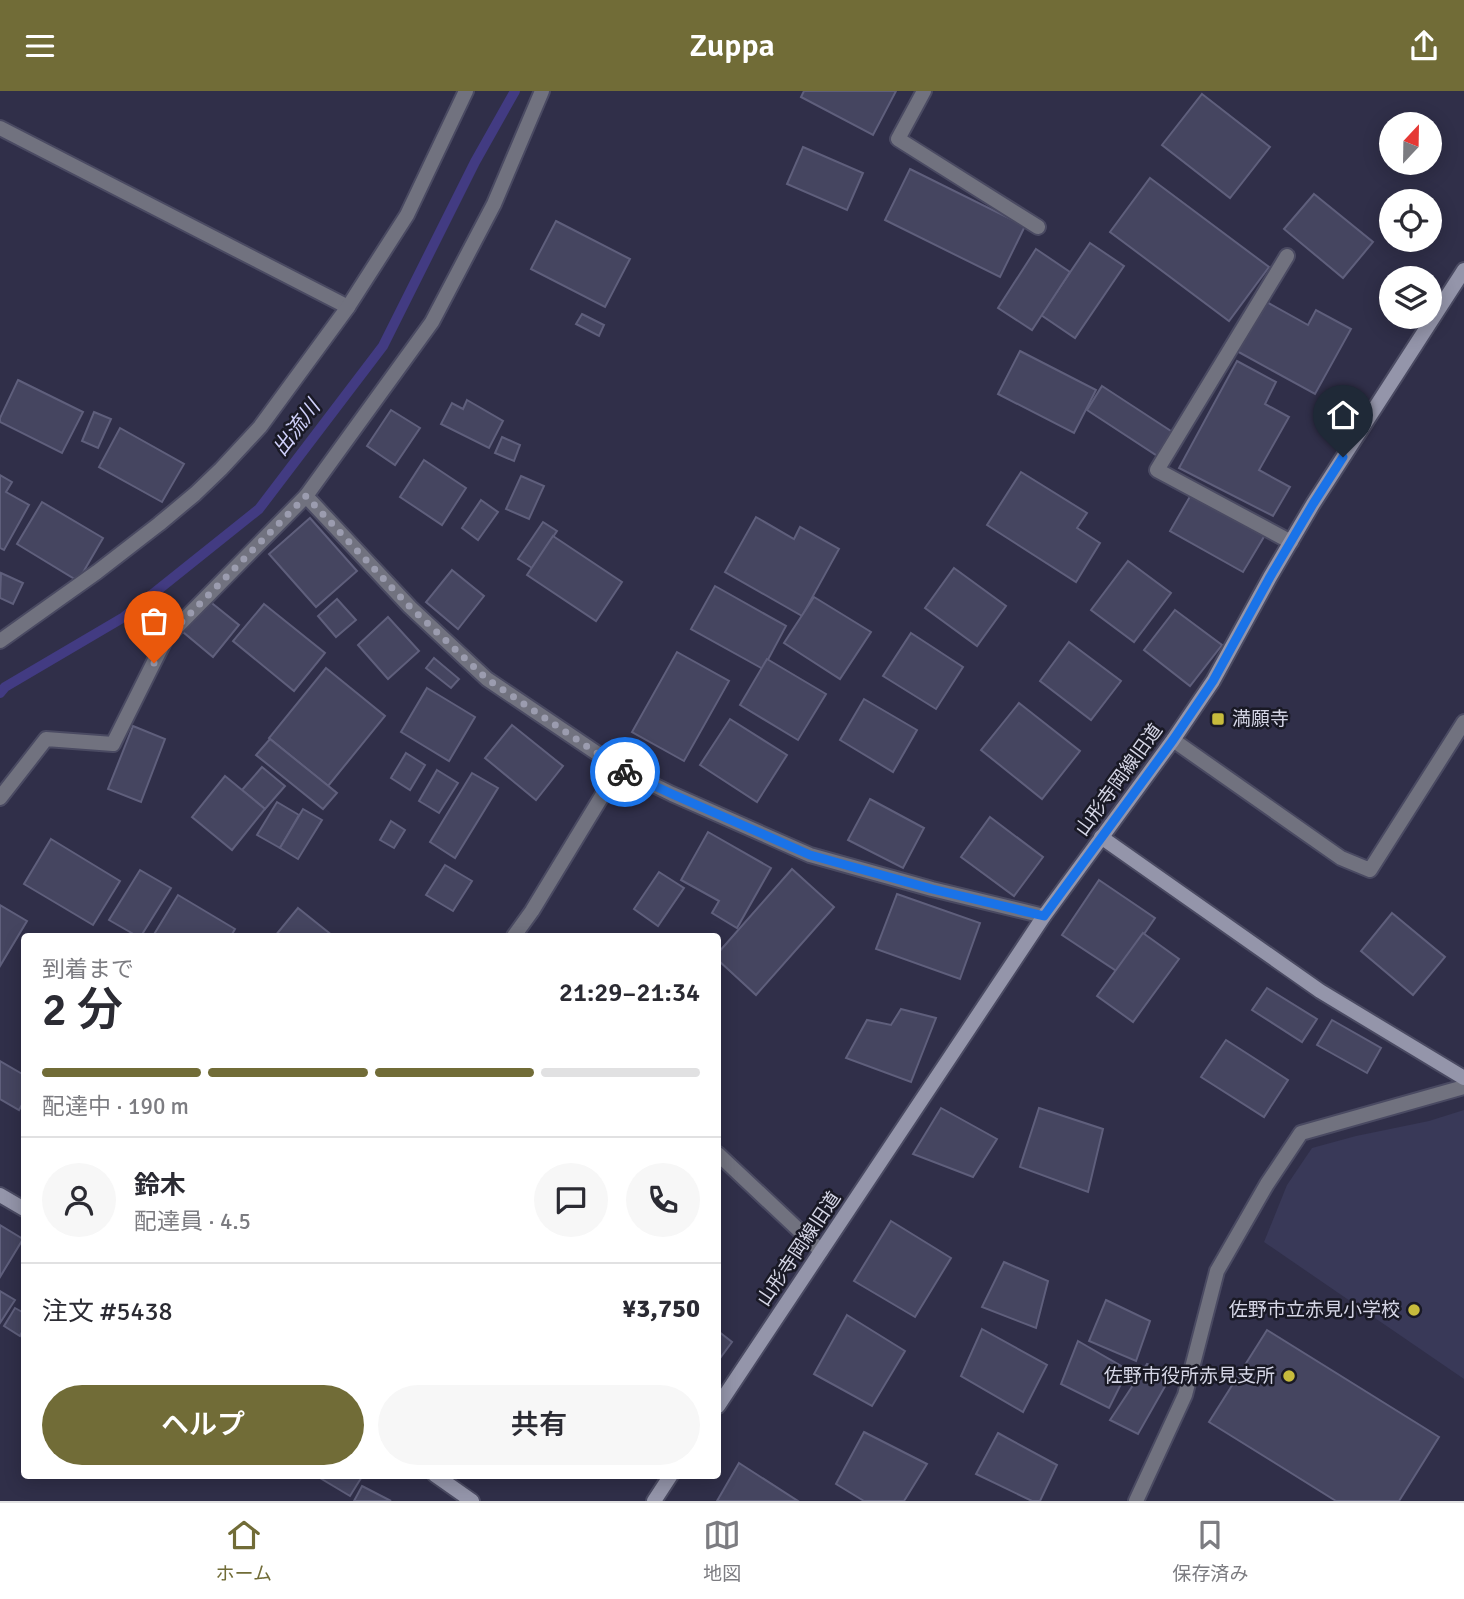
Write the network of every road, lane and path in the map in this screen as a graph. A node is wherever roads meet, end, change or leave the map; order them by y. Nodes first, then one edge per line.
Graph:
1 (466, 91) edge
2 (542, 91) edge
3 (925, 91) edge
4 (0, 128) edge
5 (1038, 227) dead end
6 (1287, 255) dead end
7 (1464, 270) edge
8 (348, 307) junction
9 (306, 496) junction
10 (1291, 541) junction
11 (0, 641) edge
12 (1464, 722) edge
13 (1173, 740) junction
14 (619, 768) junction
15 (0, 798) edge
16 (1101, 837) junction
17 (1044, 916) junction
18 (516, 933) edge
19 (1464, 1078) edge
20 (1464, 1087) edge
21 (721, 1157) edge
22 (0, 1195) edge
23 (21, 1207) edge
24 (821, 1251) junction
25 (721, 1401) edge
26 (441, 1479) edge
27 (668, 1479) edge
28 (472, 1501) edge
29 (654, 1501) edge
30 (1136, 1501) edge

1 - 8 street
2 - 9 street
3 - 5 street
4 - 8 street
6 - 10 street
7 - 10 street, 山形寺岡線旧道
8 - 11 street
9 - 14 street
9 - 15 street
10 - 13 street, 山形寺岡線旧道
12 - 13 street
13 - 16 street, 山形寺岡線旧道
14 - 17 street
14 - 18 street
16 - 17 street, 山形寺岡線旧道
16 - 19 street
17 - 24 street, 山形寺岡線旧道
20 - 30 street
21 - 24 street
22 - 23 street
24 - 25 street, 山形寺岡線旧道
26 - 28 street
27 - 29 street

